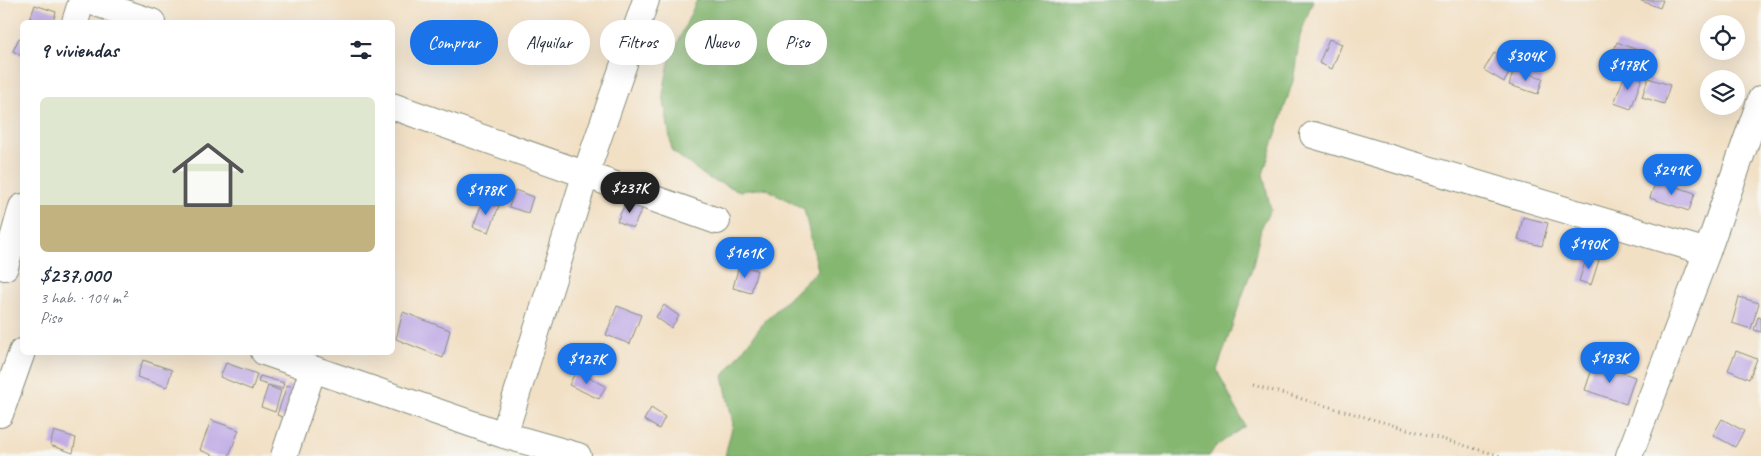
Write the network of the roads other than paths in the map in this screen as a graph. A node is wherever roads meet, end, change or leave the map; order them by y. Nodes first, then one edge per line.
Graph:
1 (82, 0) edge
2 (87, 0) edge
3 (646, 0) edge
4 (76, 20) edge
5 (146, 20) edge
6 (1761, 99) edge
7 (395, 107) edge
8 (1313, 135) dead end
9 (586, 173) junction
10 (20, 217) edge
11 (717, 222) dead end
12 (1708, 252) junction
13 (9, 269) edge
14 (21, 355) edge
15 (273, 355) edge
16 (313, 368) junction
17 (0, 414) edge
18 (504, 435) junction
19 (284, 456) edge
20 (578, 456) edge
21 (1629, 456) edge

1 - 4 street
2 - 5 street
3 - 9 street
6 - 12 street
7 - 9 street
8 - 12 street
9 - 11 street
9 - 18 street
10 - 13 street
12 - 21 street
14 - 17 street
15 - 16 street
16 - 18 street
16 - 19 street
18 - 20 street

